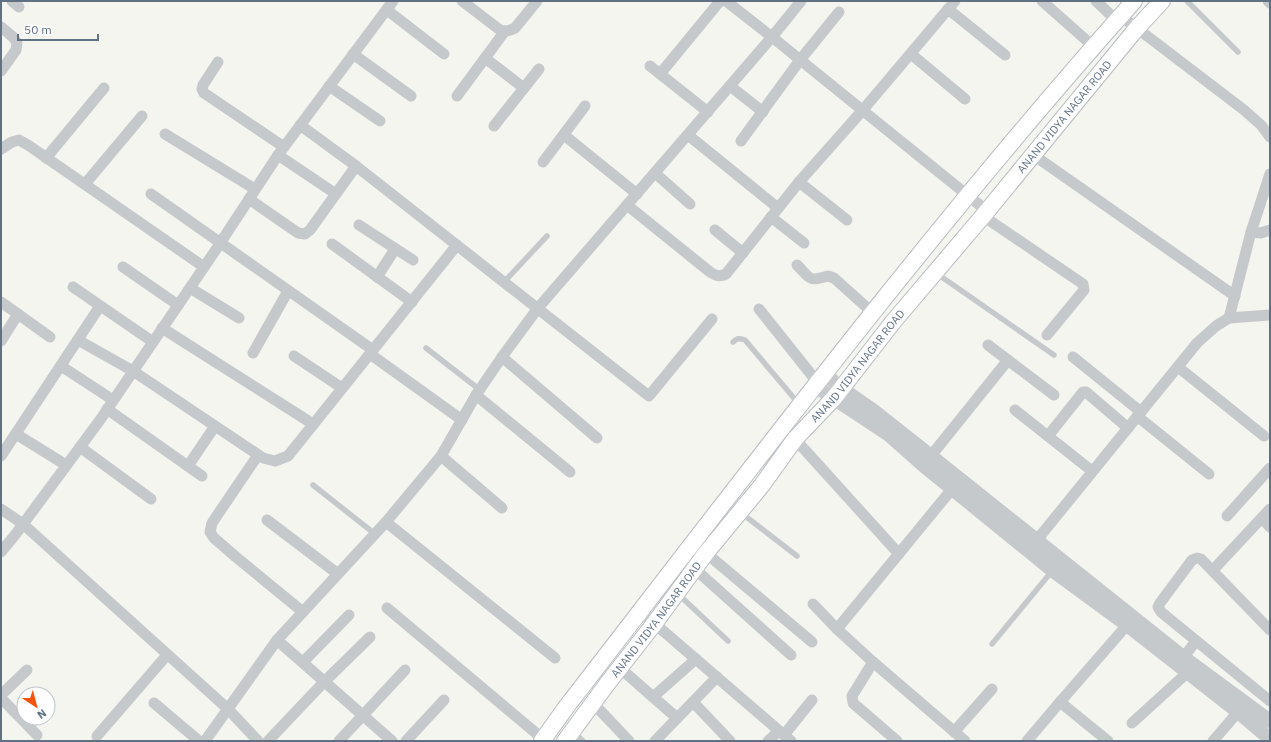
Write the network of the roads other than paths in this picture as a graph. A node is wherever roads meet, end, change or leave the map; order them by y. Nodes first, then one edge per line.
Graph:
1 (464, 1) edge
2 (537, 1) edge
3 (720, 1) edge
4 (726, 1) edge
5 (801, 1) edge
6 (1042, 1) edge
7 (1096, 1) edge
8 (1134, 1) edge
9 (1162, 1) edge
10 (1187, 1) edge
11 (390, 5) edge
12 (952, 5) edge
13 (839, 12) dead end
14 (1119, 18) junction
15 (1, 27) edge
16 (1137, 28) junction
17 (505, 31) junction
18 (772, 37) junction
19 (1094, 47) junction
20 (1238, 52) dead end
21 (353, 54) junction
22 (444, 54) dead end
23 (911, 54) junction
24 (1005, 55) dead end
25 (485, 58) junction
26 (800, 60) junction
27 (218, 62) dead end
28 (650, 66) dead end
29 (539, 69) dead end
30 (1, 71) edge
31 (660, 74) junction
32 (329, 86) junction
33 (730, 86) junction
34 (104, 88) dead end
35 (524, 88) junction
36 (411, 96) dead end
37 (457, 96) dead end
38 (965, 99) dead end
39 (585, 106) dead end
40 (862, 111) junction
41 (708, 112) junction
42 (763, 112) junction
43 (142, 116) dead end
44 (380, 121) dead end
45 (300, 125) junction
46 (494, 126) dead end
47 (165, 134) dead end
48 (564, 135) junction
49 (688, 135) junction
50 (1270, 137) edge
51 (741, 141) dead end
52 (1, 150) edge
53 (281, 151) junction
54 (1032, 154) junction
55 (46, 158) junction
56 (543, 162) dead end
57 (356, 166) junction
58 (655, 173) junction
59 (1270, 174) edge
60 (799, 182) junction
61 (85, 184) junction
62 (255, 189) junction
63 (151, 194) dead end
64 (336, 194) junction
65 (637, 194) junction
66 (967, 196) junction
67 (249, 199) junction
68 (690, 204) dead end
69 (627, 205) junction
70 (778, 208) junction
71 (985, 213) junction
72 (770, 218) junction
73 (847, 220) dead end
74 (359, 225) dead end
75 (714, 230) dead end
76 (1270, 230) edge
77 (1251, 232) junction
78 (547, 236) dead end
79 (220, 243) junction
80 (804, 243) dead end
81 (332, 244) dead end
82 (457, 245) junction
83 (395, 248) junction
84 (743, 253) junction
85 (413, 260) dead end
86 (797, 265) dead end
87 (123, 267) dead end
88 (204, 267) junction
89 (935, 272) junction
90 (377, 277) junction
91 (504, 282) junction
92 (73, 287) dead end
93 (190, 288) junction
94 (288, 291) junction
95 (1235, 296) junction
96 (1, 302) edge
97 (412, 302) junction
98 (178, 305) junction
99 (100, 306) junction
100 (538, 308) junction
101 (759, 310) dead end
102 (873, 313) junction
103 (18, 314) junction
104 (1270, 315) edge
105 (239, 318) dead end
106 (1229, 318) junction
107 (712, 319) dead end
108 (162, 328) junction
109 (1047, 335) dead end
110 (50, 337) dead end
111 (78, 340) junction
112 (1, 341) edge
113 (153, 342) junction
114 (733, 342) dead end
115 (988, 345) dead end
116 (426, 348) dead end
117 (371, 352) junction
118 (253, 353) dead end
119 (1054, 355) dead end
120 (294, 356) dead end
121 (502, 357) junction
122 (1073, 357) dead end
123 (1008, 360) junction
124 (61, 366) junction
125 (1178, 367) junction
126 (133, 371) junction
127 (819, 381) junction
128 (342, 388) junction
129 (478, 393) junction
130 (838, 393) junction
131 (1054, 395) dead end
132 (110, 404) junction
133 (800, 406) junction
134 (1015, 410) dead end
135 (1139, 414) junction
136 (462, 420) junction
137 (313, 424) junction
138 (215, 426) junction
139 (1128, 428) junction
140 (16, 434) junction
141 (1048, 436) junction
142 (1264, 436) dead end
143 (598, 438) dead end
144 (796, 439) junction
145 (80, 446) junction
146 (258, 455) junction
147 (1, 456) edge
148 (441, 456) junction
149 (927, 461) junction
150 (66, 465) junction
151 (188, 466) junction
152 (1270, 468) edge
153 (1092, 471) junction
154 (570, 472) dead end
155 (1209, 474) dead end
156 (202, 476) dead end
157 (313, 485) dead end
158 (952, 489) junction
159 (151, 499) dead end
160 (502, 508) dead end
161 (1, 509) edge
162 (1270, 509) edge
163 (740, 512) junction
164 (1227, 516) dead end
165 (1262, 518) junction
166 (267, 520) dead end
167 (386, 522) junction
168 (23, 524) junction
169 (1270, 527) edge
170 (375, 534) junction
171 (1032, 546) junction
172 (1, 552) edge
173 (706, 553) junction
174 (899, 554) junction
175 (796, 556) dead end
176 (695, 569) junction
177 (1052, 570) junction
178 (1213, 570) junction
179 (338, 574) junction
180 (677, 593) junction
181 (813, 604) dead end
182 (387, 608) dead end
183 (303, 612) junction
184 (640, 612) junction
185 (349, 615) dead end
186 (654, 624) junction
187 (1127, 626) junction
188 (837, 629) junction
189 (1270, 630) edge
190 (370, 637) dead end
191 (277, 640) junction
192 (728, 641) dead end
193 (1196, 641) junction
194 (812, 642) dead end
195 (992, 644) dead end
196 (167, 655) junction
197 (791, 655) dead end
198 (554, 658) dead end
199 (696, 659) junction
200 (303, 662) junction
201 (872, 662) junction
202 (1183, 665) junction
203 (620, 668) junction
204 (27, 670) dead end
205 (405, 670) dead end
206 (717, 677) junction
207 (324, 682) junction
208 (992, 689) dead end
209 (1, 695) edge
210 (653, 697) junction
211 (1, 698) edge
212 (444, 700) dead end
213 (812, 700) dead end
214 (693, 702) junction
215 (1060, 702) junction
216 (1270, 702) edge
217 (154, 703) dead end
218 (593, 704) junction
219 (228, 709) junction
220 (1238, 712) junction
221 (362, 715) junction
222 (677, 718) junction
223 (1132, 722) dead end
224 (1269, 731) edge
225 (954, 732) junction
226 (37, 734) dead end
227 (97, 736) dead end
228 (785, 736) edge
229 (574, 738) edge
230 (660, 739) edge
231 (543, 740) edge
232 (963, 740) edge
233 (199, 741) edge
234 (204, 741) edge
235 (258, 741) edge
236 (268, 741) edge
237 (339, 741) edge
238 (392, 741) edge
239 (406, 741) edge
240 (629, 741) edge
241 (730, 741) edge
242 (768, 741) edge
243 (896, 741) edge
244 (1027, 741) edge
245 (1108, 741) edge
246 (1213, 741) edge

1 - 17 street
2 - 17 street
3 - 31 street
4 - 18 street
5 - 18 street
6 - 19 street
7 - 14 street
8 - 14 main road, ANAND VIDYA NAGAR ROAD
9 - 16 main road, ANAND VIDYA NAGAR ROAD
10 - 20 lane
11 - 21 street
11 - 22 street
12 - 23 street
12 - 24 street
13 - 26 street
14 - 16 street
14 - 19 main road, ANAND VIDYA NAGAR ROAD
15 - 30 street
16 - 50 street
16 - 54 main road, ANAND VIDYA NAGAR ROAD
17 - 25 street
18 - 26 street
18 - 33 street
19 - 66 main road, ANAND VIDYA NAGAR ROAD
21 - 32 street
21 - 36 street
23 - 38 street
23 - 40 street
25 - 35 street
25 - 37 street
26 - 40 street
26 - 42 street
27 - 53 street
28 - 31 street
29 - 35 street
31 - 41 street
32 - 44 street
32 - 45 street
33 - 41 street
33 - 42 street
34 - 55 street
35 - 46 street
39 - 48 street
40 - 60 street
40 - 66 street
41 - 49 street
42 - 51 street
43 - 61 street
45 - 53 street
45 - 57 street
47 - 62 street
48 - 56 street
48 - 65 street
49 - 58 street
49 - 70 street
52 - 55 street
53 - 62 street
53 - 64 street
54 - 71 main road, ANAND VIDYA NAGAR ROAD
54 - 95 street
55 - 61 street
57 - 64 street
57 - 82 street
58 - 65 street
58 - 68 street
59 - 77 street
60 - 70 street
60 - 73 street
61 - 88 street
62 - 67 street
63 - 79 street
64 - 67 street
65 - 69 street
66 - 71 street
66 - 102 main road, ANAND VIDYA NAGAR ROAD
67 - 79 street
69 - 84 street
69 - 100 street
70 - 72 street
71 - 89 main road, ANAND VIDYA NAGAR ROAD
71 - 109 street
72 - 80 street
72 - 84 street
74 - 83 street
75 - 84 street
76 - 77 street
77 - 95 street
78 - 91 lane
79 - 88 street
79 - 94 street
81 - 90 street
82 - 91 street
82 - 97 street
83 - 85 street
83 - 90 street
86 - 102 street
87 - 98 street
88 - 93 street
89 - 119 lane
89 - 130 main road, ANAND VIDYA NAGAR ROAD
90 - 97 street
91 - 100 street
92 - 99 street
93 - 98 street
93 - 105 street
94 - 117 street
94 - 118 street
95 - 106 street
96 - 103 street
97 - 117 street
98 - 108 street
99 - 111 street
99 - 113 street
100 - 107 street
100 - 121 street
101 - 127 street
102 - 127 main road, ANAND VIDYA NAGAR ROAD
103 - 110 street
103 - 112 street
104 - 106 street
106 - 125 street
108 - 113 street
108 - 137 street
111 - 124 street
111 - 126 street
113 - 126 street
114 - 133 lane
115 - 123 street
116 - 129 lane
117 - 128 street
117 - 136 street
120 - 128 street
121 - 129 street
121 - 143 street
122 - 135 street
123 - 131 street
123 - 149 street
124 - 132 street
124 - 140 street
125 - 135 street
125 - 142 street
126 - 132 street
126 - 138 street
127 - 130 street
127 - 133 main road, ANAND VIDYA NAGAR ROAD
128 - 137 street
129 - 136 street
129 - 154 street
130 - 144 main road, ANAND VIDYA NAGAR ROAD
130 - 149 street
132 - 145 street
132 - 151 street
133 - 184 main road, ANAND VIDYA NAGAR ROAD
134 - 141 street
135 - 139 street
135 - 155 street
136 - 148 street
137 - 146 street
138 - 146 street
138 - 151 street
139 - 141 street
139 - 153 street
140 - 147 street
140 - 150 street
141 - 153 street
144 - 163 main road, ANAND VIDYA NAGAR ROAD
144 - 174 street
145 - 150 street
145 - 159 street
146 - 183 street
148 - 160 street
148 - 167 street
149 - 158 street
149 - 171 street
150 - 168 street
151 - 156 street
152 - 164 street
153 - 171 street
157 - 170 lane
158 - 171 street
158 - 174 street
161 - 168 street
162 - 165 street
163 - 173 main road, ANAND VIDYA NAGAR ROAD
163 - 175 lane
165 - 169 street
165 - 178 street
166 - 179 street
167 - 170 street
167 - 198 street
168 - 172 street
168 - 196 street
170 - 179 street
171 - 177 street
171 - 202 street
173 - 176 main road, ANAND VIDYA NAGAR ROAD
173 - 194 street
174 - 188 street
176 - 180 main road, ANAND VIDYA NAGAR ROAD
176 - 197 street
177 - 187 street
177 - 195 lane
178 - 189 street
178 - 193 street
179 - 183 street
180 - 186 main road, ANAND VIDYA NAGAR ROAD
180 - 192 lane
181 - 188 street
182 - 231 street
183 - 191 street
184 - 186 street
184 - 231 main road, ANAND VIDYA NAGAR ROAD
185 - 200 street
186 - 199 street
186 - 203 main road, ANAND VIDYA NAGAR ROAD
187 - 202 street
187 - 215 street
188 - 201 street
190 - 207 street
191 - 200 street
191 - 219 street
193 - 202 street
193 - 216 street
196 - 219 street
196 - 227 street
199 - 206 street
199 - 210 street
200 - 207 street
201 - 225 street
201 - 243 street
202 - 220 street
202 - 223 street
202 - 224 street
203 - 210 street
203 - 218 main road, ANAND VIDYA NAGAR ROAD
204 - 209 street
205 - 221 street
206 - 214 street
206 - 228 street
207 - 221 street
207 - 236 street
208 - 225 street
210 - 222 street
211 - 226 street
212 - 239 street
213 - 228 street
214 - 222 street
214 - 241 street
215 - 244 street
215 - 245 street
217 - 233 street
218 - 229 main road, ANAND VIDYA NAGAR ROAD
218 - 240 street
219 - 234 street
219 - 235 street
220 - 224 street
220 - 246 street
221 - 237 street
221 - 238 street
222 - 230 street
225 - 232 street
228 - 242 street

